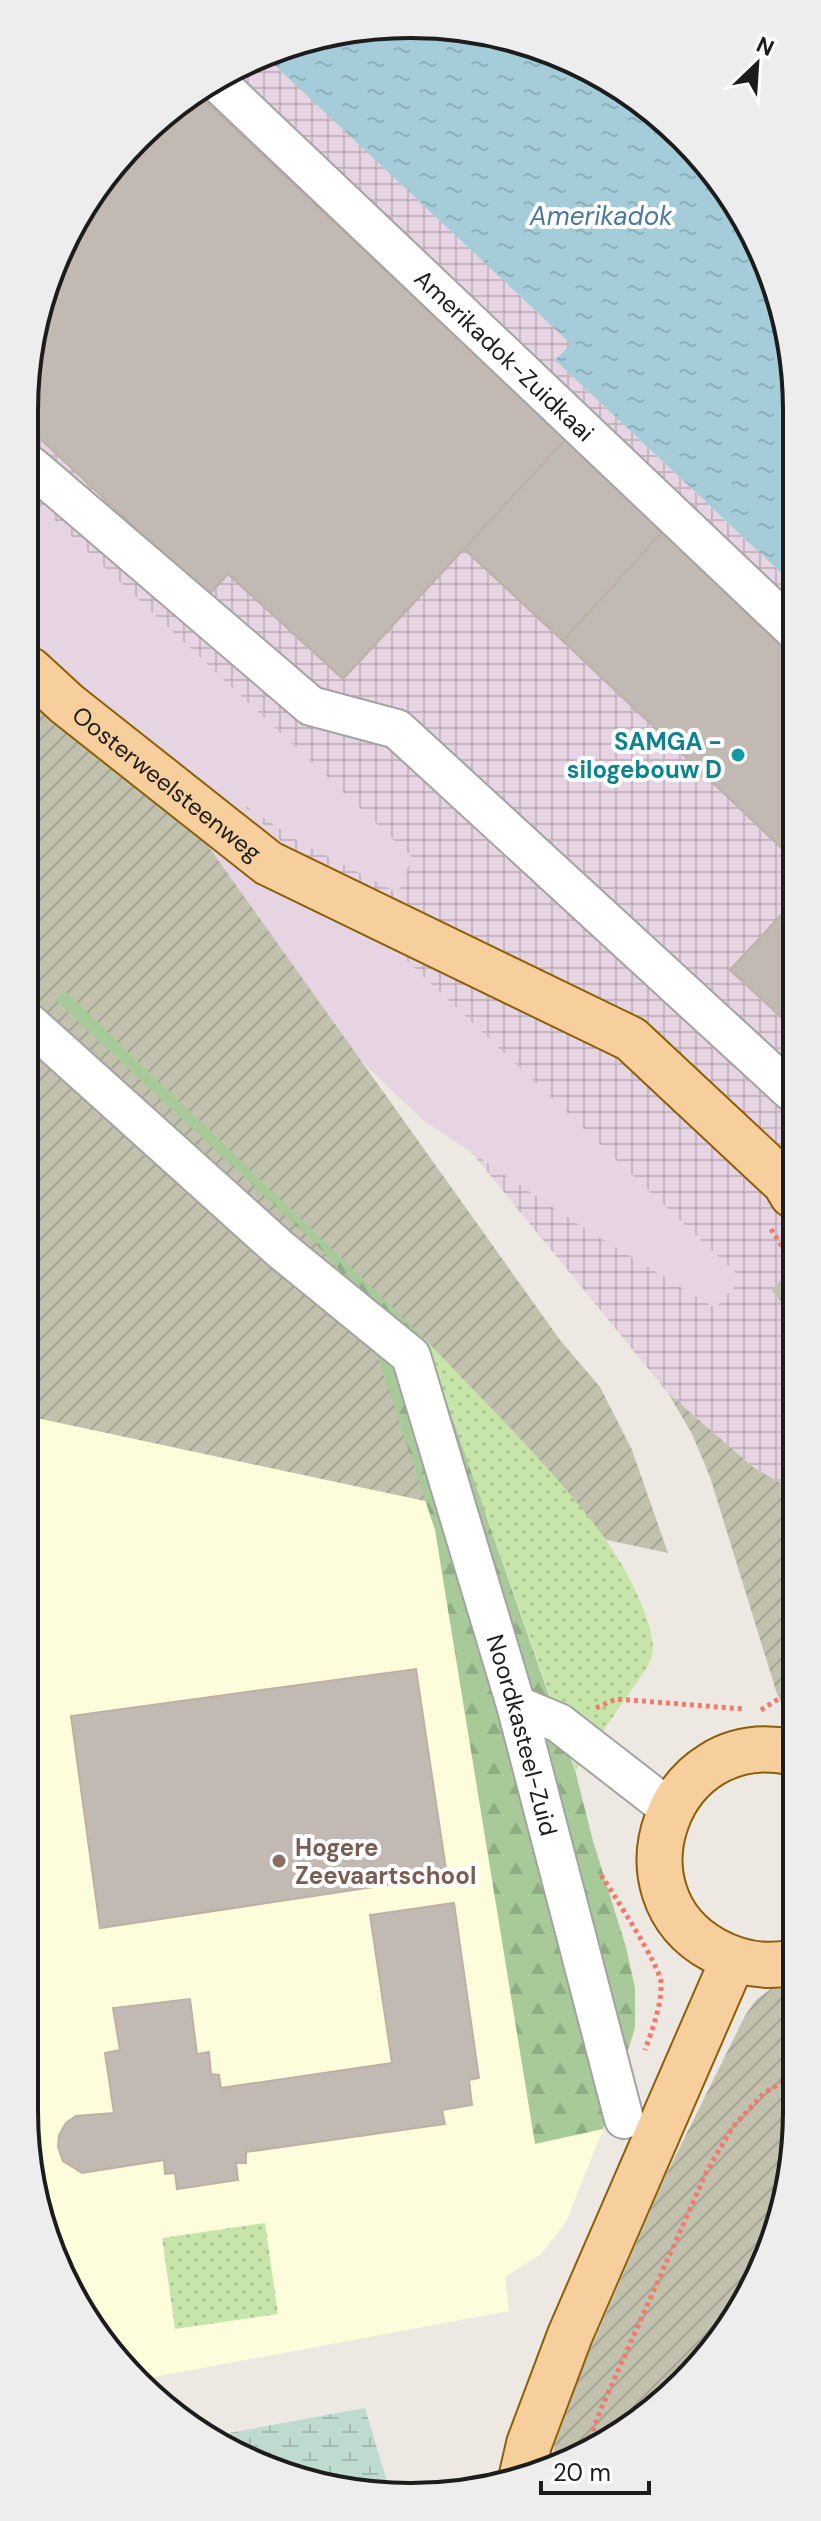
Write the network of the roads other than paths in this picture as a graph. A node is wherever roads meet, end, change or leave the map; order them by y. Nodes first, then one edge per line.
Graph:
1 (224, 88) edge
2 (38, 472) edge
3 (783, 620) edge
4 (38, 677) edge
5 (38, 1031) edge
6 (783, 1084) edge
7 (783, 1181) edge
8 (516, 1705) junction
9 (783, 1751) edge
10 (671, 1810) junction
11 (733, 1960) junction
12 (783, 1964) edge
13 (624, 2119) dead end
14 (524, 2465) edge

1 - 3 street, Amerikadok-Zuidkaai
2 - 6 street
4 - 7 main road, Oosterweelsteenweg
5 - 8 street, Noordkasteel-Zuid
8 - 10 street
8 - 13 street, Noordkasteel-Zuid
9 - 10 main road
10 - 11 main road
11 - 12 main road
11 - 14 main road

